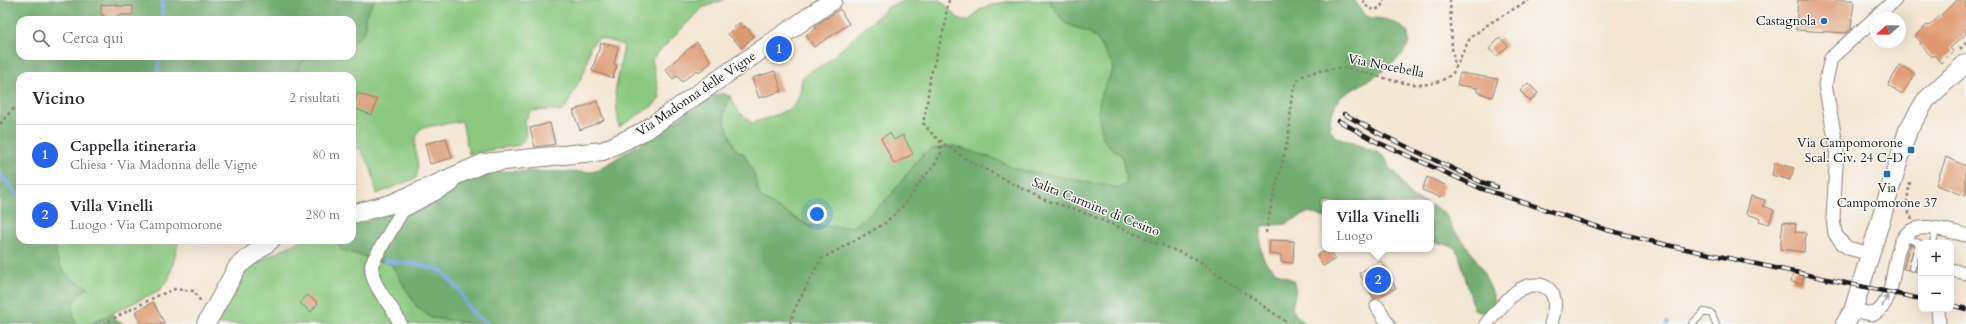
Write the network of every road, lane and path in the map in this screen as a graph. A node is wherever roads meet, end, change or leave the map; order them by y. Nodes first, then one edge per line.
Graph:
1 (833, 0) edge
2 (949, 0) edge
3 (1363, 0) edge
4 (1384, 0) edge
5 (1450, 0) edge
6 (1529, 0) edge
7 (1895, 0) edge
8 (1966, 63) edge
9 (1456, 68) junction
10 (16, 108) edge
11 (0, 124) edge
12 (940, 140) junction
13 (454, 176) junction
14 (1910, 177) dead end
15 (356, 213) edge
16 (1915, 229) junction
17 (1936, 230) junction
18 (1266, 233) dead end
19 (1966, 235) edge
20 (1904, 238) junction
21 (1934, 240) edge
22 (266, 244) edge
23 (1871, 254) junction
24 (1912, 268) dead end
25 (1954, 271) edge
26 (1966, 273) edge
27 (202, 304) dead end
28 (1377, 306) dead end
29 (1938, 312) edge
30 (1849, 318) edge
31 (103, 324) edge
32 (206, 324) edge
33 (400, 324) edge
34 (790, 324) edge
35 (1289, 324) edge
36 (1388, 324) edge
37 (1486, 324) edge
38 (1551, 324) edge
39 (1692, 324) edge
40 (1716, 324) edge
41 (1939, 324) edge

1 - 13 street, Via Madonna delle Vigne
2 - 12 path, Salita Carmine di Cesino
3 - 4 path
5 - 9 path
6 - 9 path, Via Nocebella
7 - 23 street
8 - 23 street
9 - 18 path, Via Nocebella
10 - 11 path
12 - 34 path
12 - 35 path, Salita Carmine di Cesino
13 - 15 street, Via Madonna delle Vigne
13 - 33 street, Via Madonna delle Vigne
14 - 16 path
16 - 17 street
16 - 20 street
17 - 19 street
17 - 21 lane
20 - 24 lane
30 -> 20 street
22 - 32 street
23 - 30 street
25 - 26 street
27 - 31 path
28 - 36 street
29 - 41 street
37 - 38 street
39 - 40 lane

